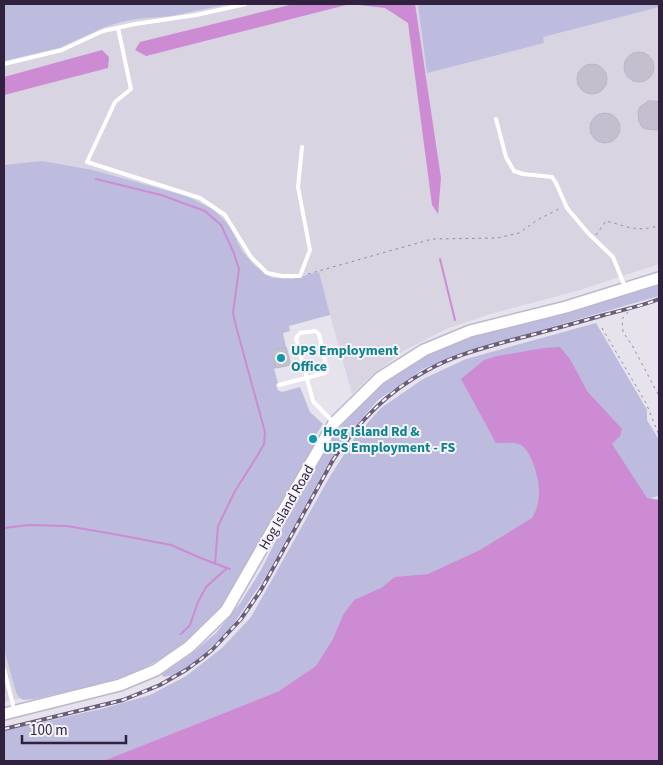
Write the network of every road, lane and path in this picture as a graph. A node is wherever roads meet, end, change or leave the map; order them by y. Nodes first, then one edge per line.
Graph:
1 (246, 4) edge
2 (118, 28) junction
3 (4, 64) edge
4 (496, 118) dead end
5 (302, 147) dead end
6 (566, 206) junction
7 (659, 226) edge
8 (594, 238) junction
9 (300, 276) junction
10 (659, 278) edge
11 (626, 289) junction
12 (628, 312) dead end
13 (602, 328) dead end
14 (307, 378) junction
15 (279, 385) dead end
16 (659, 396) edge
17 (334, 424) junction
18 (659, 427) edge
19 (656, 428) junction
20 (659, 434) edge
21 (4, 669) edge
22 (9, 712) edge

1 - 2 lane
2 - 3 lane
2 - 9 lane
4 - 6 lane
5 - 9 lane
6 - 8 lane
6 - 9 path
7 - 8 path
8 - 11 lane
10 - 11 street, Hog Island Road
11 - 17 street, Hog Island Road
12 - 16 path
13 - 19 path
14 - 14 lane
14 - 15 lane
14 - 17 lane
17 - 22 street, Hog Island Road
18 - 19 path
19 - 20 path
21 - 22 lane

